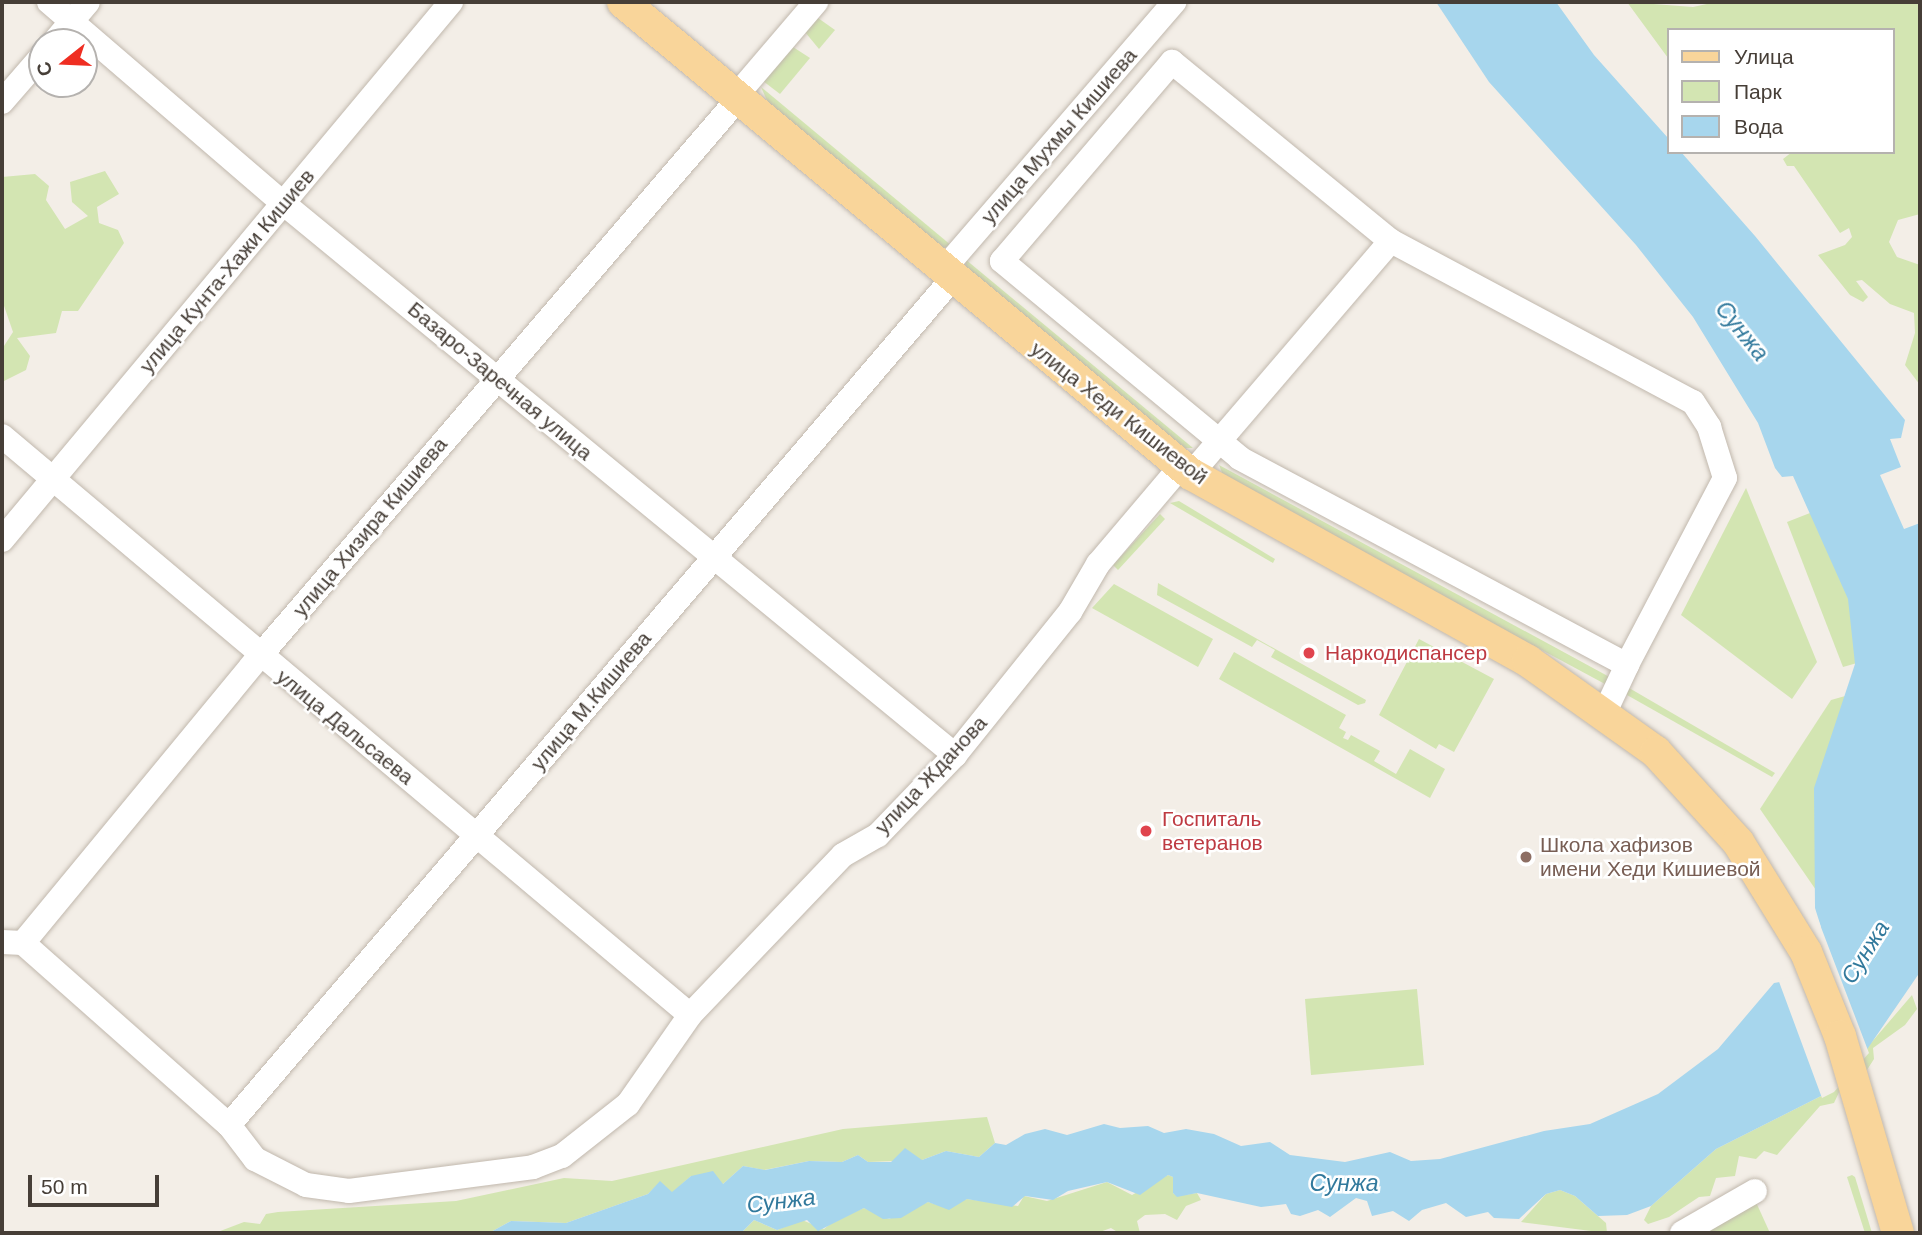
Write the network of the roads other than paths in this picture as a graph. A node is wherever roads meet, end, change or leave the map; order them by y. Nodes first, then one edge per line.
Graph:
1 (49, 2) edge
2 (88, 2) edge
3 (451, 2) edge
4 (623, 2) edge
5 (816, 2) edge
6 (1174, 2) edge
7 (71, 22) junction
8 (66, 28) edge
9 (1147, 34) junction
10 (1172, 62) junction
11 (28, 72) edge
12 (736, 98) junction
13 (2, 102) edge
14 (284, 203) junction
15 (1391, 241) junction
16 (948, 274) junction
17 (496, 378) junction
18 (2, 436) edge
19 (1220, 441) junction
20 (1186, 470) junction
21 (53, 480) junction
22 (2, 540) edge
23 (713, 558) junction
24 (259, 657) junction
25 (1627, 665) junction
26 (1605, 712) junction
27 (955, 755) junction
28 (478, 835) junction
29 (13, 942) edge
30 (690, 1015) junction
31 (229, 1125) junction
32 (1755, 1191) dead end
33 (1682, 1233) edge
34 (1898, 1233) edge

1 - 7 street, Базаро-Заречная улица
2 - 7 street
3 - 14 street, улица Кунта-Хажи Кишиев
4 - 12 main road, улица Хеди Кишиевой
5 - 12 street, улица Хизира Кишиева
6 - 9 street, улица Мухмы Кишиева
7 - 8 street
7 - 14 street, Базаро-Заречная улица
9 - 10 street
9 - 16 street, улица Мухмы Кишиева
10 - 15 street
10 - 19 street
11 - 13 street
12 - 16 main road, улица Хеди Кишиевой
12 - 17 street, улица Хизира Кишиева
14 - 17 street, Базаро-Заречная улица
14 - 21 street, улица Кунта-Хажи Кишиев
15 - 19 street, улица Жданова
15 - 25 street
16 - 20 main road, улица Хеди Кишиевой
16 - 23 street, улица М.Кишиева
17 - 23 street, Базаро-Заречная улица
17 - 24 street, улица Хизира Кишиева
18 - 21 street, улица Дальсаева
19 - 20 street, улица Жданова
19 - 25 street
20 - 26 main road, улица Хеди Кишиевой
20 - 27 street, улица Жданова
21 - 22 street, улица Кунта-Хажи Кишиев
21 - 24 street, улица Дальсаева
23 - 27 street, Базаро-Заречная улица
23 - 28 street, улица М.Кишиева
24 - 28 street, улица Дальсаева
24 - 29 street, улица Хизира Кишиева
25 - 26 street
26 - 34 main road, улица Хеди Кишиевой
27 - 30 street, улица Жданова
28 - 30 street, улица Дальсаева
28 - 31 street, улица М.Кишиева
29 - 31 street, улица Жданова
30 - 31 street, улица Жданова
32 - 33 street

